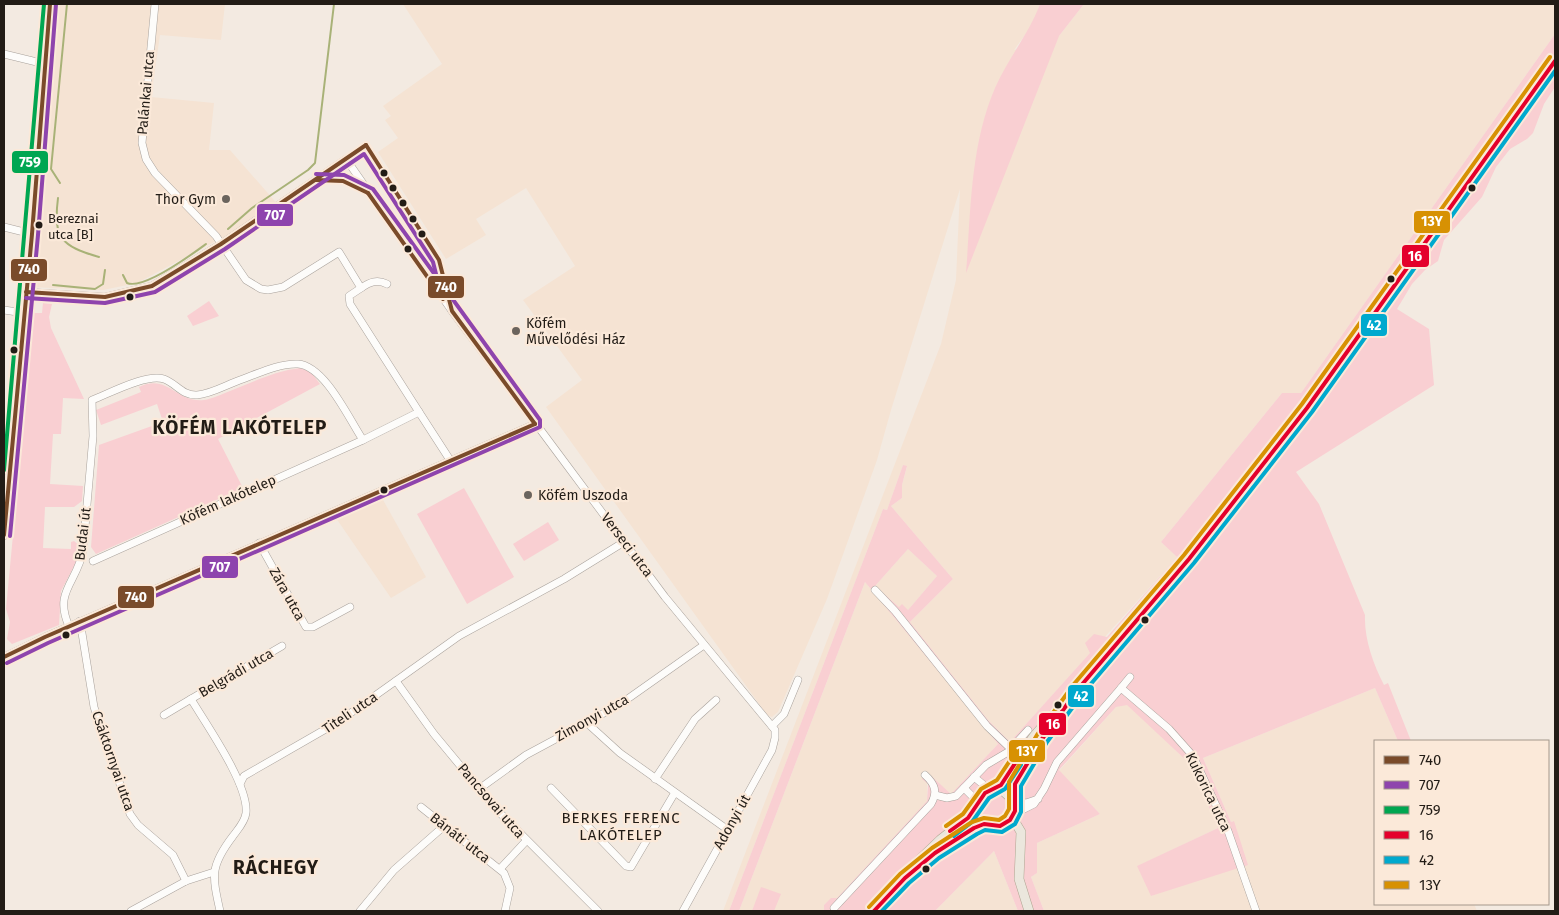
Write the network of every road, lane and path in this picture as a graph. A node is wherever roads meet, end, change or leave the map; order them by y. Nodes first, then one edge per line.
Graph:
1 (50, 4) edge
2 (154, 4) edge
3 (4, 54) edge
4 (1555, 61) edge
5 (44, 64) junction
6 (4, 227) edge
7 (32, 234) junction
8 (221, 244) junction
9 (387, 284) dead end
10 (361, 288) junction
11 (26, 292) junction
12 (4, 310) edge
13 (24, 313) junction
14 (419, 412) junction
15 (536, 424) junction
16 (363, 440) junction
17 (450, 460) junction
18 (4, 535) edge
19 (624, 542) junction
20 (259, 543) junction
21 (93, 561) dead end
22 (874, 590) dead end
23 (350, 607) dead end
24 (80, 621) junction
25 (69, 626) junction
26 (704, 645) junction
27 (282, 646) dead end
28 (4, 657) edge
29 (1130, 677) dead end
30 (798, 680) dead end
31 (396, 682) junction
32 (1079, 688) junction
33 (1121, 688) junction
34 (192, 699) junction
35 (716, 700) dead end
36 (164, 714) dead end
37 (586, 723) junction
38 (773, 728) junction
39 (1028, 730) dead end
40 (1011, 749) junction
41 (926, 775) dead end
42 (974, 777) junction
43 (655, 779) junction
44 (240, 784) junction
45 (551, 788) dead end
46 (964, 788) junction
47 (479, 789) junction
48 (993, 790) junction
49 (674, 794) junction
50 (935, 795) junction
51 (1038, 799) junction
52 (1013, 800) junction
53 (979, 804) junction
54 (421, 807) dead end
55 (1013, 815) junction
56 (989, 824) junction
57 (1004, 824) junction
58 (443, 827) junction
59 (728, 830) junction
60 (526, 841) junction
61 (1020, 844) junction
62 (500, 869) junction
63 (214, 872) junction
64 (905, 878) junction
65 (186, 881) junction
66 (834, 908) dead end
67 (130, 911) edge
68 (220, 911) edge
69 (360, 911) edge
70 (505, 911) edge
71 (598, 911) edge
72 (683, 911) edge
73 (874, 911) edge
74 (1029, 911) edge
75 (1256, 911) edge

1 - 5 main road
2 - 8 street, Palánkai utca
3 - 5 street
4 - 32 main road
5 - 7 main road
6 - 7 street
7 - 11 main road
8 - 10 street
8 - 11 street
8 - 15 street, Verseci utca
9 - 10 street
10 - 14 street
11 - 13 main road
12 - 13 street
13 - 18 main road
14 - 16 street, Köfém lakótelep
14 - 17 street
15 - 17 street
15 - 19 street, Verseci utca
16 - 21 street, Köfém lakótelep
16 - 25 street, Budai út
17 - 20 street
19 - 26 street, Verseci utca
19 - 31 street, Titeli utca
20 - 23 street, Zára utca
20 - 24 street
22 - 40 street
24 - 25 street
24 - 65 street, Csáktornyai utca
25 - 28 street
26 - 37 street, Zimonyi utca
26 - 38 street, Verseci utca
27 - 34 street, Belgrádi utca
29 - 33 street
30 - 38 street
31 - 44 street, Titeli utca
31 - 47 street, Pancsovai utca
32 - 48 main road
32 - 52 main road
33 - 51 street
33 - 75 street, Kukorica utca
34 - 36 street, Belgrádi utca
34 - 44 street, Belgrádi utca
35 - 43 street
37 - 43 street
37 - 47 street, Zimonyi utca
38 - 59 street, Adonyi út
39 - 40 street
40 - 42 street
41 - 50 street
42 - 46 street
42 - 48 street
43 - 49 street
44 - 63 street
45 - 49 street
46 - 50 street
46 - 53 street
47 - 60 street, Pancsovai utca
48 - 52 main road
48 - 53 main road
49 - 59 street
50 - 66 street
51 - 52 street
51 - 55 street
52 - 55 main road
53 - 56 main road
53 - 64 main road
54 - 58 street, Bánáti utca
55 - 57 main road
55 - 61 main road
56 - 57 main road
56 - 64 main road
57 - 61 main road
58 - 62 street, Bánáti utca
58 - 69 street
59 - 72 street, Adonyi út
60 - 62 street, Bánáti utca
60 - 71 street, Pancsovai utca
61 - 74 main road
62 - 70 street, Bánáti utca
63 - 65 street
63 - 68 street
64 - 73 main road
65 - 67 street

